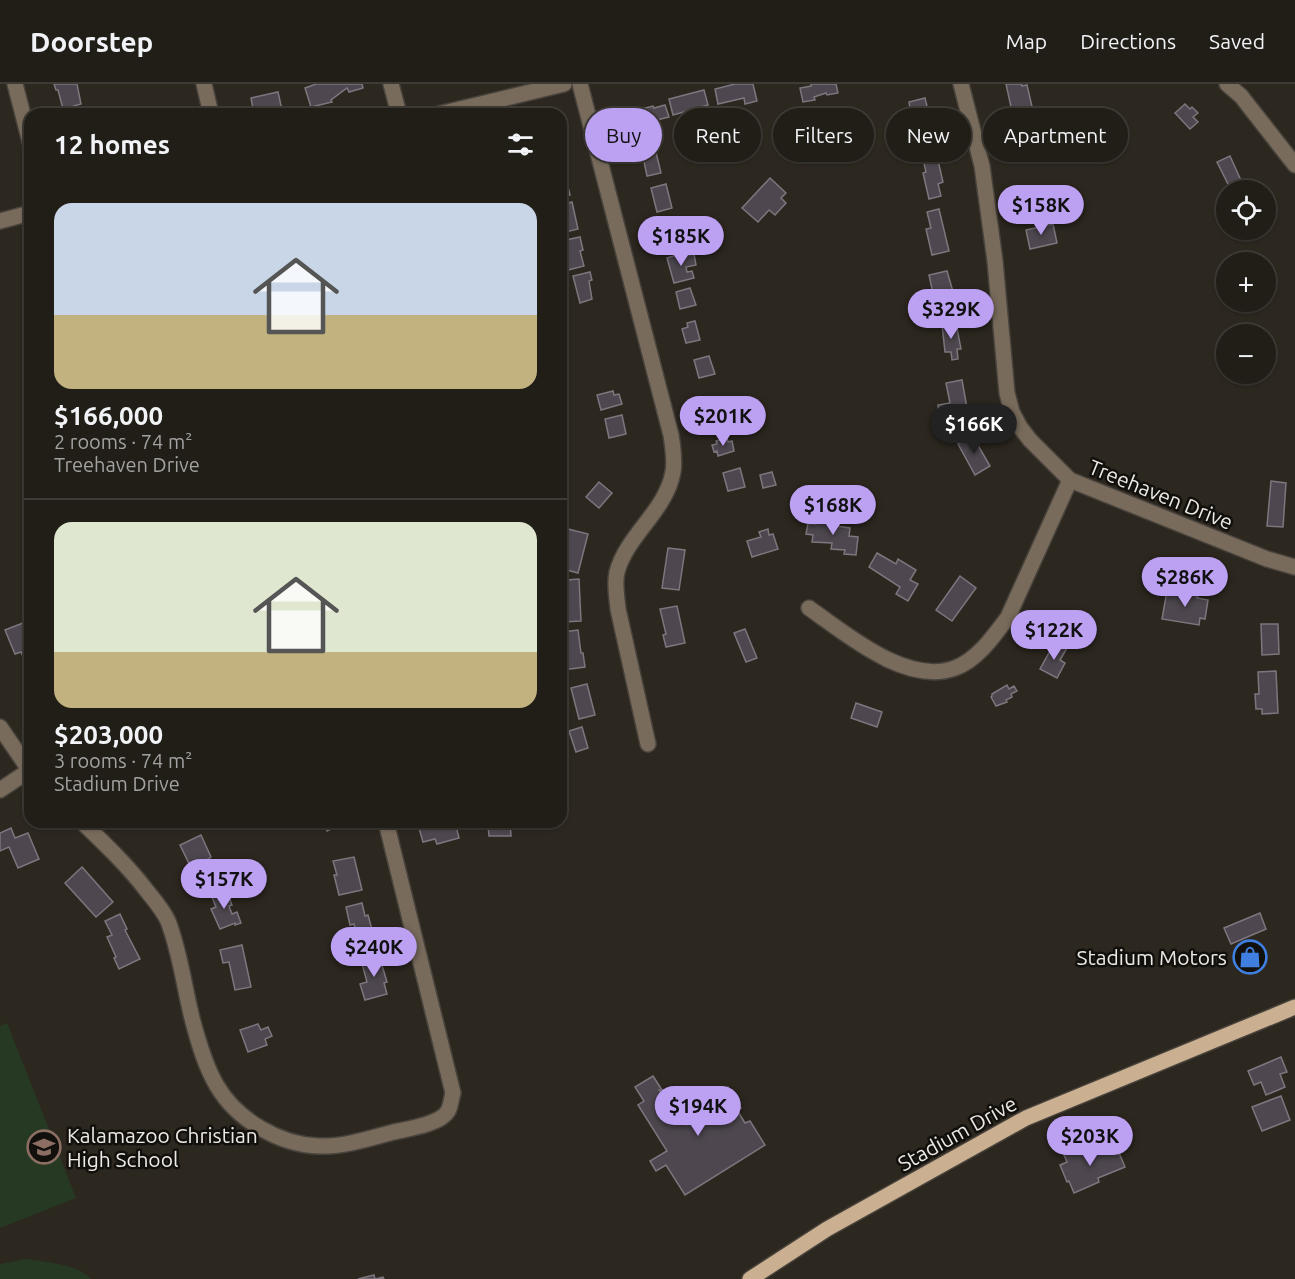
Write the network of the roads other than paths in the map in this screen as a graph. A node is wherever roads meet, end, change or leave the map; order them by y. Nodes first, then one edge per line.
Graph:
1 (15, 84) edge
2 (204, 84) edge
3 (391, 84) edge
4 (564, 84) edge
5 (580, 84) edge
6 (961, 84) edge
7 (1227, 84) edge
8 (210, 108) edge
9 (397, 108) edge
10 (464, 108) edge
11 (24, 119) edge
12 (1295, 165) edge
13 (24, 215) edge
14 (0, 221) edge
15 (1070, 480) junction
16 (1295, 567) edge
17 (809, 608) dead end
18 (0, 727) edge
19 (648, 744) dead end
20 (24, 761) edge
21 (24, 774) edge
22 (0, 790) edge
23 (88, 828) edge
24 (387, 828) edge
25 (1295, 1007) edge
26 (750, 1279) edge

1 - 11 street
2 - 8 street
3 - 9 street
4 - 10 street
5 - 19 street
6 - 15 street, Treehaven Drive
7 - 12 street
13 - 14 street
15 - 16 street, Treehaven Drive
15 - 17 street
18 - 20 street
21 - 22 street
23 - 24 street
25 - 26 main road, Stadium Drive

